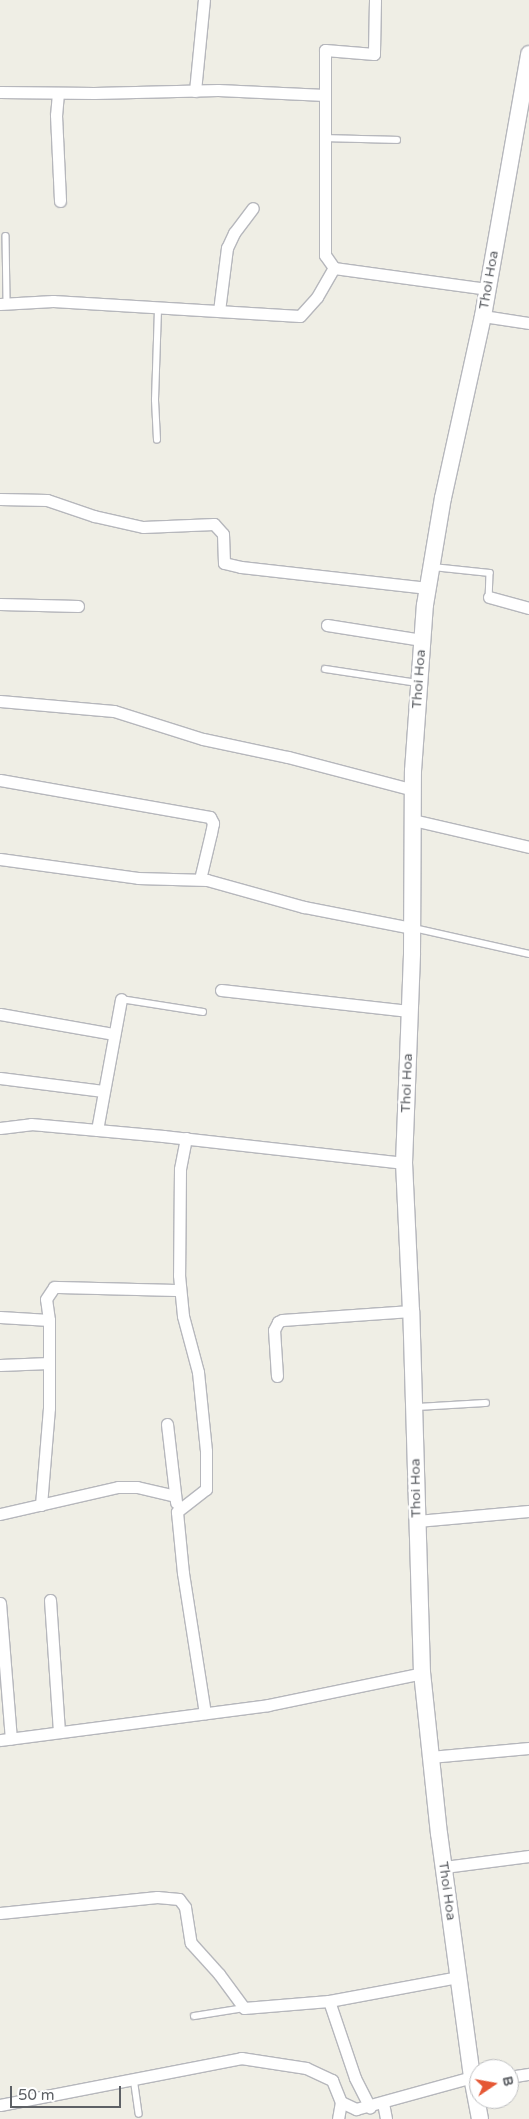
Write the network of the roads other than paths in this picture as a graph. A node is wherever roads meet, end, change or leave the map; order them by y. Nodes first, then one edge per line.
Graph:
1 (204, 0) edge
2 (375, 0) edge
3 (529, 54) edge
4 (195, 91) junction
5 (0, 92) edge
6 (58, 93) junction
7 (325, 95) junction
8 (324, 138) junction
9 (397, 140) dead end
10 (60, 201) dead end
11 (253, 208) dead end
12 (6, 236) dead end
13 (334, 268) junction
14 (487, 289) junction
15 (3, 303) edge
16 (158, 308) junction
17 (219, 311) junction
18 (483, 316) junction
19 (529, 323) edge
20 (157, 440) dead end
21 (0, 499) edge
22 (431, 567) junction
23 (428, 588) junction
24 (489, 597) joint
25 (0, 604) edge
26 (78, 606) dead end
27 (529, 608) edge
28 (326, 625) dead end
29 (422, 640) junction
30 (324, 669) dead end
31 (418, 683) junction
32 (0, 701) edge
33 (0, 780) edge
34 (414, 790) junction
35 (414, 820) junction
36 (529, 847) edge
37 (0, 858) edge
38 (200, 879) junction
39 (412, 928) junction
40 (529, 954) edge
41 (221, 990) dead end
42 (122, 998) joint
43 (410, 1011) junction
44 (203, 1012) dead end
45 (0, 1014) edge
46 (114, 1034) junction
47 (0, 1078) edge
48 (103, 1092) junction
49 (0, 1128) edge
50 (97, 1130) junction
51 (186, 1138) junction
52 (404, 1164) junction
53 (180, 1290) junction
54 (411, 1311) junction
55 (0, 1317) edge
56 (49, 1320) junction
57 (50, 1363) junction
58 (0, 1365) edge
59 (277, 1376) dead end
60 (486, 1403) dead end
61 (414, 1407) junction
62 (167, 1424) dead end
63 (175, 1496) junction
64 (41, 1505) junction
65 (529, 1510) edge
66 (177, 1512) junction
67 (0, 1514) edge
68 (417, 1520) junction
69 (50, 1600) dead end
70 (0, 1603) edge
71 (422, 1673) junction
72 (205, 1713) junction
73 (59, 1731) junction
74 (5, 1739) edge
75 (529, 1748) edge
76 (430, 1756) junction
77 (529, 1856) edge
78 (444, 1867) junction
79 (0, 1913) edge
80 (459, 1977) junction
81 (329, 2002) junction
82 (244, 2008) junction
83 (194, 2016) dead end
84 (472, 2059) edge
85 (134, 2078) junction
86 (469, 2082) edge
87 (341, 2102) junction
88 (383, 2103) junction
89 (0, 2105) edge
90 (370, 2107) junction
91 (139, 2114) dead end
92 (338, 2119) edge
93 (386, 2119) edge

1 - 4 street
2 - 7 street
3 - 14 street, Thoi Hoa
4 - 6 street
4 - 7 street
5 - 6 street
6 - 10 street
7 - 8 street
8 - 9 lane
8 - 13 street
11 - 17 street
12 - 15 lane
13 - 14 street
13 - 17 street
14 - 18 street, Thoi Hoa
15 - 16 street
16 - 17 street
16 - 20 lane
18 - 19 street
18 - 22 street, Thoi Hoa
21 - 23 street
22 - 23 street, Thoi Hoa
22 - 24 lane
23 - 29 street, Thoi Hoa
24 - 27 street
25 - 26 street
28 - 29 street
29 - 31 street, Thoi Hoa
30 - 31 lane
31 - 34 street, Thoi Hoa
32 - 34 street
33 - 38 street
34 - 35 street, Thoi Hoa
35 - 36 street
35 - 39 street, Thoi Hoa
37 - 38 street
38 - 39 street
39 - 40 lane
39 - 43 street, Thoi Hoa
41 - 43 street
42 - 44 lane
42 - 46 street
43 - 52 street, Thoi Hoa
45 - 46 street
46 - 48 street
47 - 48 street
48 - 50 street
49 - 50 street
50 - 51 street
51 - 52 street
51 - 53 street
52 - 54 street, Thoi Hoa
53 - 56 street
53 - 66 street
54 - 59 street
54 - 61 street, Thoi Hoa
55 - 56 street
56 - 57 street
57 - 58 street
57 - 64 street
60 - 61 lane
61 - 68 street, Thoi Hoa
62 - 63 street
63 - 64 street
63 - 66 street
64 - 67 street
65 - 68 street
66 - 72 street
68 - 71 street, Thoi Hoa
69 - 73 street
70 - 74 street
71 - 72 street
71 - 76 street, Thoi Hoa
72 - 73 street
73 - 74 street
75 - 76 street
76 - 78 street, Thoi Hoa
77 - 78 street
78 - 80 street, Thoi Hoa
79 - 82 street
80 - 81 street
80 - 84 street, Thoi Hoa
81 - 82 street
81 - 90 street
82 - 83 lane
85 - 87 street
85 - 89 street
85 - 91 lane
86 - 88 street
87 - 90 street
87 - 92 street
88 - 90 street
88 - 93 street

